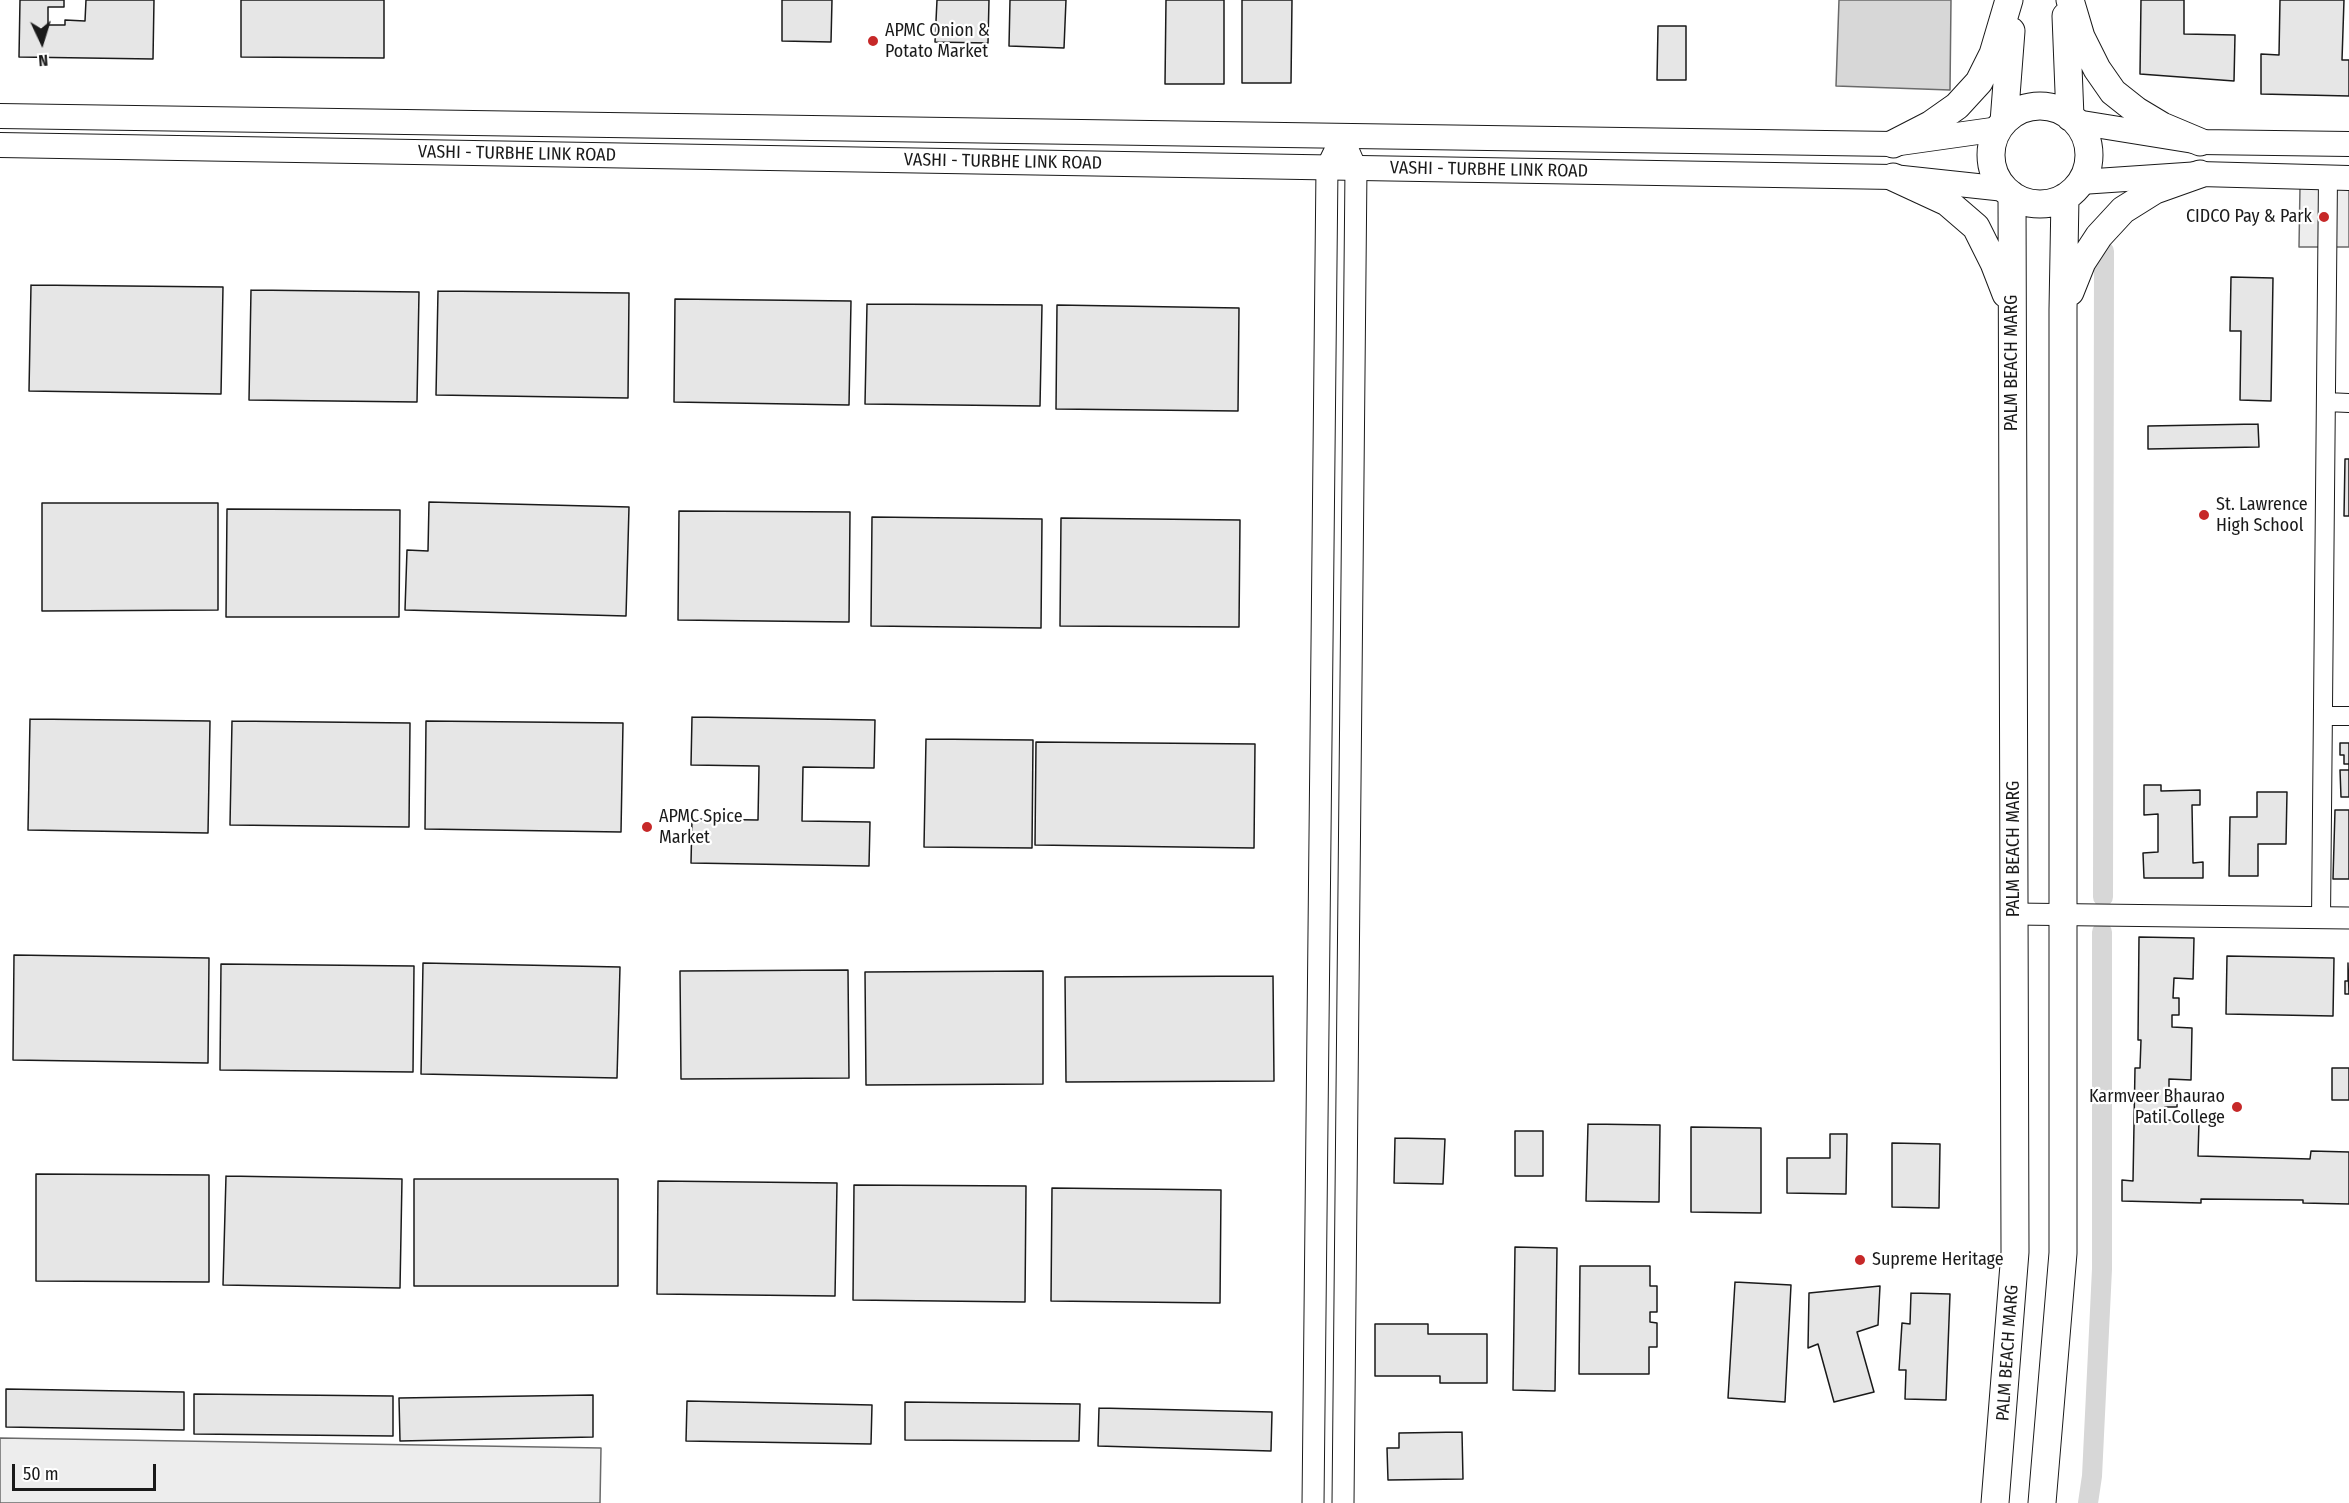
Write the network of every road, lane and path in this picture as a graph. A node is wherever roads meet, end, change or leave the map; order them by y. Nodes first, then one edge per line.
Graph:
1 (2011, 0) edge
2 (2068, 0) edge
3 (0, 116) edge
4 (2073, 119) junction
5 (408, 123) junction
6 (2002, 125) junction
7 (1342, 136) junction
8 (2200, 142) junction
9 (1893, 144) junction
10 (2349, 144) edge
11 (0, 145) edge
12 (408, 152) junction
13 (1327, 167) junction
14 (1356, 168) junction
15 (2200, 174) junction
16 (1893, 177) junction
17 (2339, 177) edge
18 (2073, 189) junction
19 (2008, 192) junction
20 (2012, 309) junction
21 (2063, 309) junction
22 (2326, 402) junction
23 (2349, 403) edge
24 (2323, 716) junction
25 (2349, 716) edge
26 (2014, 914) junction
27 (2063, 914) junction
28 (2321, 918) junction
29 (2349, 918) edge
30 (1313, 1503) edge
31 (1343, 1503) edge
32 (1995, 1503) edge
33 (2042, 1503) edge

1 - 6 main road
1 - 9 main road
2 - 4 main road
2 - 8 main road
3 - 5 main road, VASHI - TURBHE LINK ROAD
4 - 6 main road
4 - 8 main road
4 - 18 main road
5 - 7 main road, VASHI - TURBHE LINK ROAD
5 - 12 street
6 - 9 main road, VASHI - TURBHE LINK ROAD
6 - 19 main road
7 - 9 main road, VASHI - TURBHE LINK ROAD
7 - 13 street
7 - 14 street
8 - 10 main road
11 - 12 main road, VASHI - TURBHE LINK ROAD
12 - 13 main road, VASHI - TURBHE LINK ROAD
13 - 14 main road, VASHI - TURBHE LINK ROAD
13 - 30 street
14 - 16 main road, VASHI - TURBHE LINK ROAD
14 - 31 street
15 - 17 main road
15 - 18 main road
15 - 21 main road
16 - 19 main road, VASHI - TURBHE LINK ROAD
16 - 20 main road
17 - 22 street
18 - 19 main road
18 - 21 main road
19 - 20 main road, PALM BEACH MARG
20 - 26 main road, PALM BEACH MARG
21 - 27 main road
22 - 23 street
22 - 24 street
24 - 25 street
24 - 28 street
26 - 27 street
26 - 32 main road, PALM BEACH MARG
27 - 28 street
27 - 33 main road
28 - 29 street

